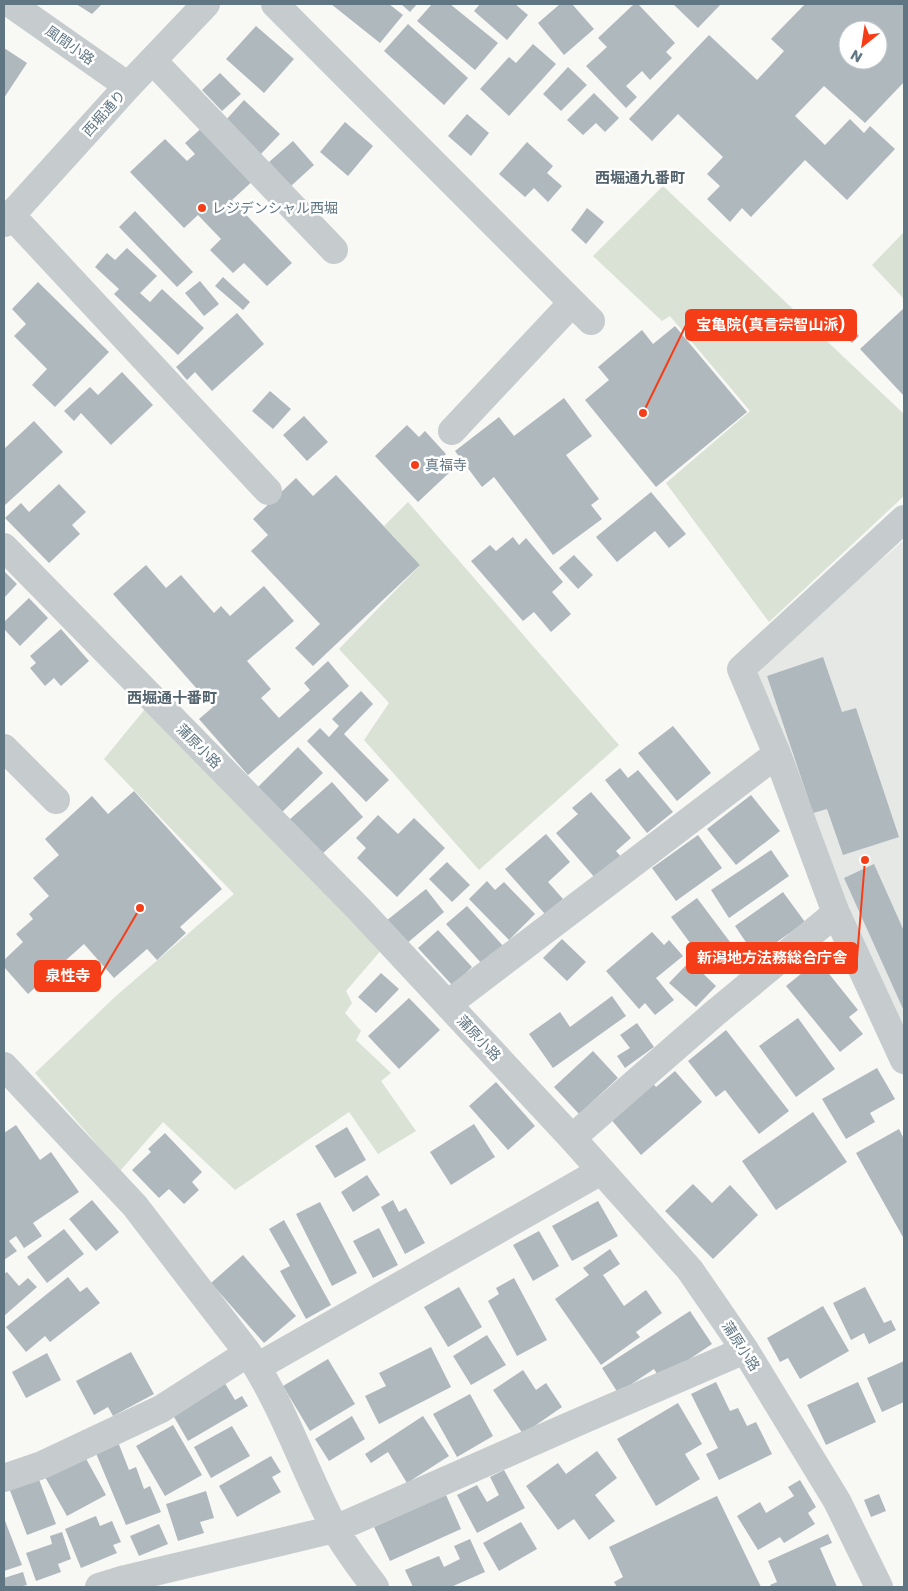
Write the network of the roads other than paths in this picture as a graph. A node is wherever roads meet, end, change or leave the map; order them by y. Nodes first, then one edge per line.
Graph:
1 (11, 4) edge
2 (206, 4) edge
3 (275, 4) edge
4 (153, 60) junction
5 (128, 86) junction
6 (7, 219) edge
7 (334, 250) dead end
8 (572, 303) junction
9 (591, 321) dead end
10 (452, 431) dead end
11 (268, 490) dead end
12 (904, 519) edge
13 (4, 547) edge
14 (4, 748) edge
15 (777, 754) junction
16 (56, 800) dead end
17 (836, 913) junction
18 (448, 1004) junction
19 (904, 1060) edge
20 (4, 1066) edge
21 (572, 1138) junction
22 (601, 1171) junction
23 (744, 1350) junction
24 (252, 1360) junction
25 (4, 1478) edge
26 (335, 1529) junction
27 (126, 1583) edge
28 (99, 1587) edge
29 (375, 1587) edge
30 (880, 1587) edge

1 - 5 street, 風間小路
2 - 4 street, 西堀通り
3 - 8 street
4 - 5 street, 西堀通り
4 - 7 street
5 - 6 street, 西堀通り
6 - 11 street
8 - 9 street
8 - 10 street
12 - 15 street
13 - 18 street, 蒲原小路
14 - 16 street
15 - 17 street
15 - 18 street
17 - 19 street
17 - 21 street
18 - 21 street, 蒲原小路
20 - 24 street
21 - 22 street, 蒲原小路
22 - 23 street, 蒲原小路
22 - 24 street
23 - 26 street
23 - 30 street, 蒲原小路
24 - 25 street
24 - 26 street
26 - 27 street
26 - 29 street
27 - 28 street

